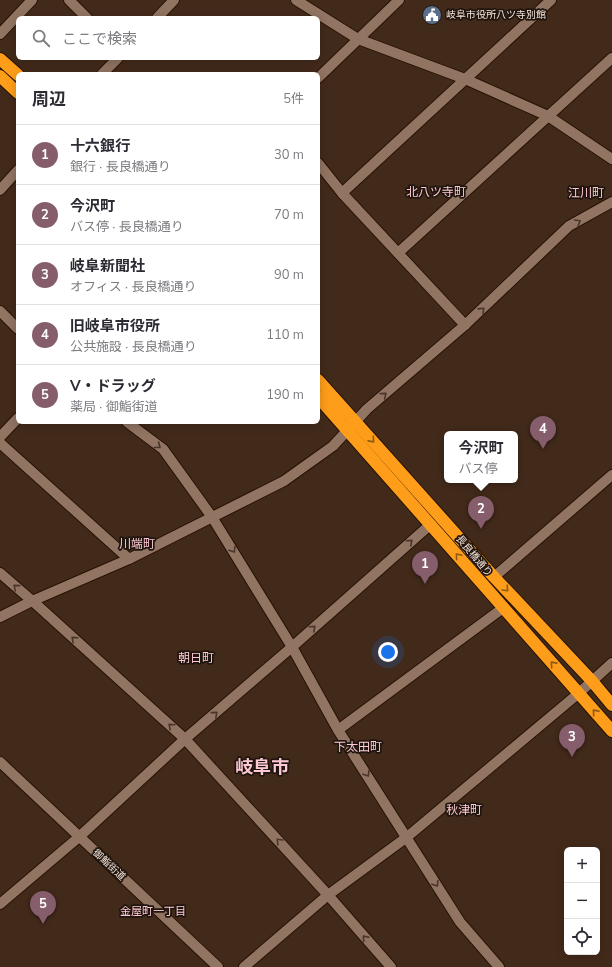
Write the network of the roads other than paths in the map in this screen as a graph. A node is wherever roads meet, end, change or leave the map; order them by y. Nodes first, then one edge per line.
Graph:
1 (32, 0) edge
2 (69, 0) edge
3 (174, 0) edge
4 (296, 0) edge
5 (399, 0) edge
6 (551, 0) edge
7 (17, 16) edge
8 (85, 16) edge
9 (159, 16) edge
10 (16, 17) edge
11 (0, 34) edge
12 (358, 39) junction
13 (612, 58) edge
14 (0, 59) edge
15 (116, 60) edge
16 (104, 72) edge
17 (16, 73) edge
18 (0, 76) edge
19 (320, 76) edge
20 (465, 80) junction
21 (16, 91) edge
22 (548, 116) junction
23 (612, 158) edge
24 (320, 165) edge
25 (16, 172) edge
26 (0, 190) edge
27 (342, 193) junction
28 (612, 202) edge
29 (398, 253) junction
30 (0, 311) edge
31 (466, 326) junction
32 (16, 327) edge
33 (320, 383) edge
34 (320, 399) edge
35 (16, 420) edge
36 (130, 424) edge
37 (351, 425) junction
38 (0, 437) edge
39 (0, 443) edge
40 (612, 475) edge
41 (212, 517) junction
42 (431, 524) junction
43 (129, 559) junction
44 (0, 573) edge
45 (494, 577) junction
46 (32, 601) junction
47 (503, 608) junction
48 (0, 617) edge
49 (292, 647) junction
50 (612, 664) edge
51 (592, 681) junction
52 (579, 693) junction
53 (612, 705) edge
54 (338, 730) junction
55 (612, 731) edge
56 (185, 739) junction
57 (0, 762) edge
58 (79, 837) junction
59 (407, 838) junction
60 (328, 895) junction
61 (0, 904) edge
62 (218, 967) edge
63 (244, 967) edge
64 (391, 967) edge
65 (499, 967) edge

1 - 7 street
2 - 8 street
3 - 9 street
4 - 12 street
5 - 12 street
6 - 20 street
10 - 11 street
12 - 19 street
12 - 20 street
13 - 22 street
14 - 17 highway
15 - 16 street
18 - 21 highway
20 - 22 street
20 - 27 street
22 - 23 street
22 - 29 street
24 - 27 street
25 - 26 street
27 - 29 street
31 -> 28 street
29 - 31 street
30 - 32 street
37 -> 31 street
33 - 37 highway, 長良橋通り
34 - 37 highway, 長良橋通り
35 - 38 street
36 -> 41 street
37 - 41 street
37 - 42 highway, 長良橋通り
37 -> 45 highway, 長良橋通り
39 - 43 street
40 - 45 street
41 - 43 street
41 -> 49 street
47 -> 42 highway, 長良橋通り
49 -> 42 street
43 - 46 street
46 -> 44 street
45 -> 51 highway, 長良橋通り
46 - 48 street
56 -> 46 street
52 -> 47 highway, 長良橋通り
47 - 54 street
49 - 54 street
56 -> 49 street
50 - 51 street
51 - 52 street
51 - 53 highway, 長良橋通り
55 -> 52 highway, 長良橋通り
52 - 59 street
54 -> 59 street
56 - 58 street
60 -> 56 street
57 - 58 street, 御鮨街道
58 - 61 street
58 - 62 street, 御鮨街道
59 - 60 street
59 -> 65 street
60 - 63 street
64 -> 60 street

